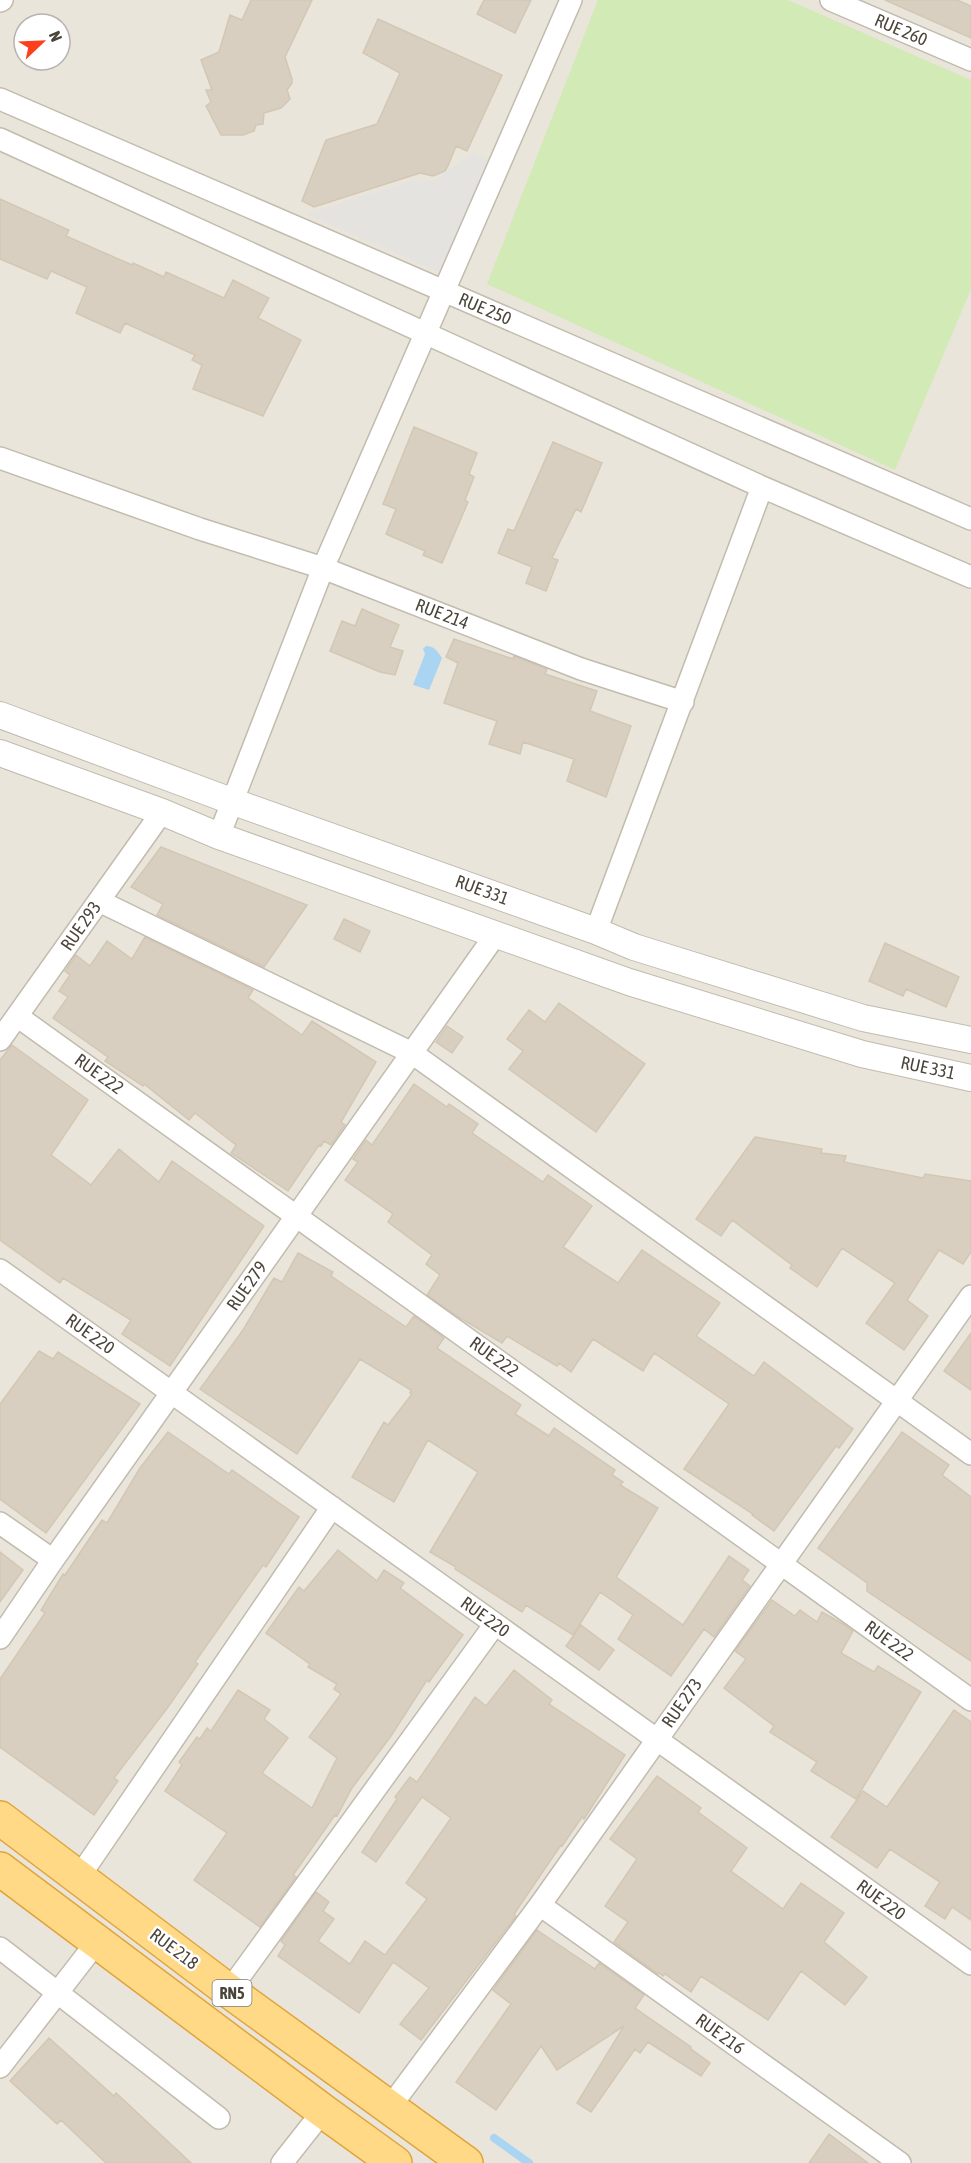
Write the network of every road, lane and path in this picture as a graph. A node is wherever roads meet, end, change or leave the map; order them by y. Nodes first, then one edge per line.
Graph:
1 (571, 0) edge
2 (831, 0) edge
3 (971, 60) edge
4 (0, 99) edge
5 (0, 139) edge
6 (445, 292) junction
7 (427, 334) junction
8 (0, 458) edge
9 (762, 487) junction
10 (971, 519) edge
11 (323, 568) junction
12 (971, 577) edge
13 (682, 702) junction
14 (0, 715) edge
15 (0, 753) edge
16 (234, 801) junction
17 (162, 812) junction
18 (219, 836) junction
19 (99, 901) junction
20 (596, 931) junction
21 (496, 934) junction
22 (18, 1016) junction
23 (0, 1040) edge
24 (971, 1040) edge
25 (412, 1053) junction
26 (971, 1078) edge
27 (297, 1215) junction
28 (0, 1270) edge
29 (971, 1296) edge
30 (171, 1392) junction
31 (897, 1401) junction
32 (971, 1454) edge
33 (332, 1508) junction
34 (0, 1523) edge
35 (52, 1560) junction
36 (781, 1563) junction
37 (495, 1624) junction
38 (0, 1638) edge
39 (971, 1700) edge
40 (657, 1739) junction
41 (0, 1818) edge
42 (0, 1869) edge
43 (79, 1877) junction
44 (540, 1905) junction
45 (96, 1943) junction
46 (0, 1947) edge
47 (971, 1964) edge
48 (58, 1991) junction
49 (229, 1991) junction
50 (0, 2067) edge
51 (390, 2107) junction
52 (322, 2111) junction
53 (219, 2118) dead end
54 (282, 2163) edge
55 (395, 2163) edge
56 (466, 2163) edge
57 (900, 2163) edge

1 - 6 street
2 - 3 street, RUE 260
4 - 6 street, RUE 250
5 - 7 street
6 - 7 street
6 - 10 street, RUE 250
7 - 9 street
7 - 11 street
8 - 11 street, RUE 214
9 - 12 street
9 - 13 street
11 - 13 street, RUE 214
11 - 16 street
13 - 20 street
14 - 16 street, RUE 331
15 - 17 street, RUE 331
16 - 18 street
16 - 20 street, RUE 331
17 - 18 street, RUE 331
17 - 19 street, RUE 293
18 - 21 street, RUE 331
19 - 22 street, RUE 293
19 - 25 street
20 - 24 street, RUE 331
21 - 25 street, RUE 279
21 - 26 street, RUE 331
22 - 23 street, RUE 293
22 - 27 street, RUE 222
25 - 27 street, RUE 279
25 - 31 street
27 - 30 street, RUE 279
27 - 36 street, RUE 222
28 - 30 street, RUE 220
29 - 31 street, RUE 273
30 - 33 street, RUE 220
30 - 35 street, RUE 279
31 - 32 street
31 - 36 street, RUE 273
33 - 37 street, RUE 220
33 - 43 street
34 - 35 street
35 - 38 street, RUE 279
36 - 39 street, RUE 222
36 - 40 street, RUE 273
37 - 40 street, RUE 220
37 - 49 street
40 - 44 street, RUE 273
40 - 47 street, RUE 220
41 - 43 highway, RUE 218 / RN5
42 - 45 highway, RN5
43 - 49 highway, RUE 218 / RN5
44 - 51 street, RUE 273
44 - 57 street, RUE 216
45 - 48 street
45 - 52 highway, RN5
46 - 48 street
48 - 50 street
48 - 53 street
49 - 51 highway, RUE 218 / RN5
51 - 56 highway, RUE 218 / RN5
52 - 54 street
52 - 55 highway, RN5

